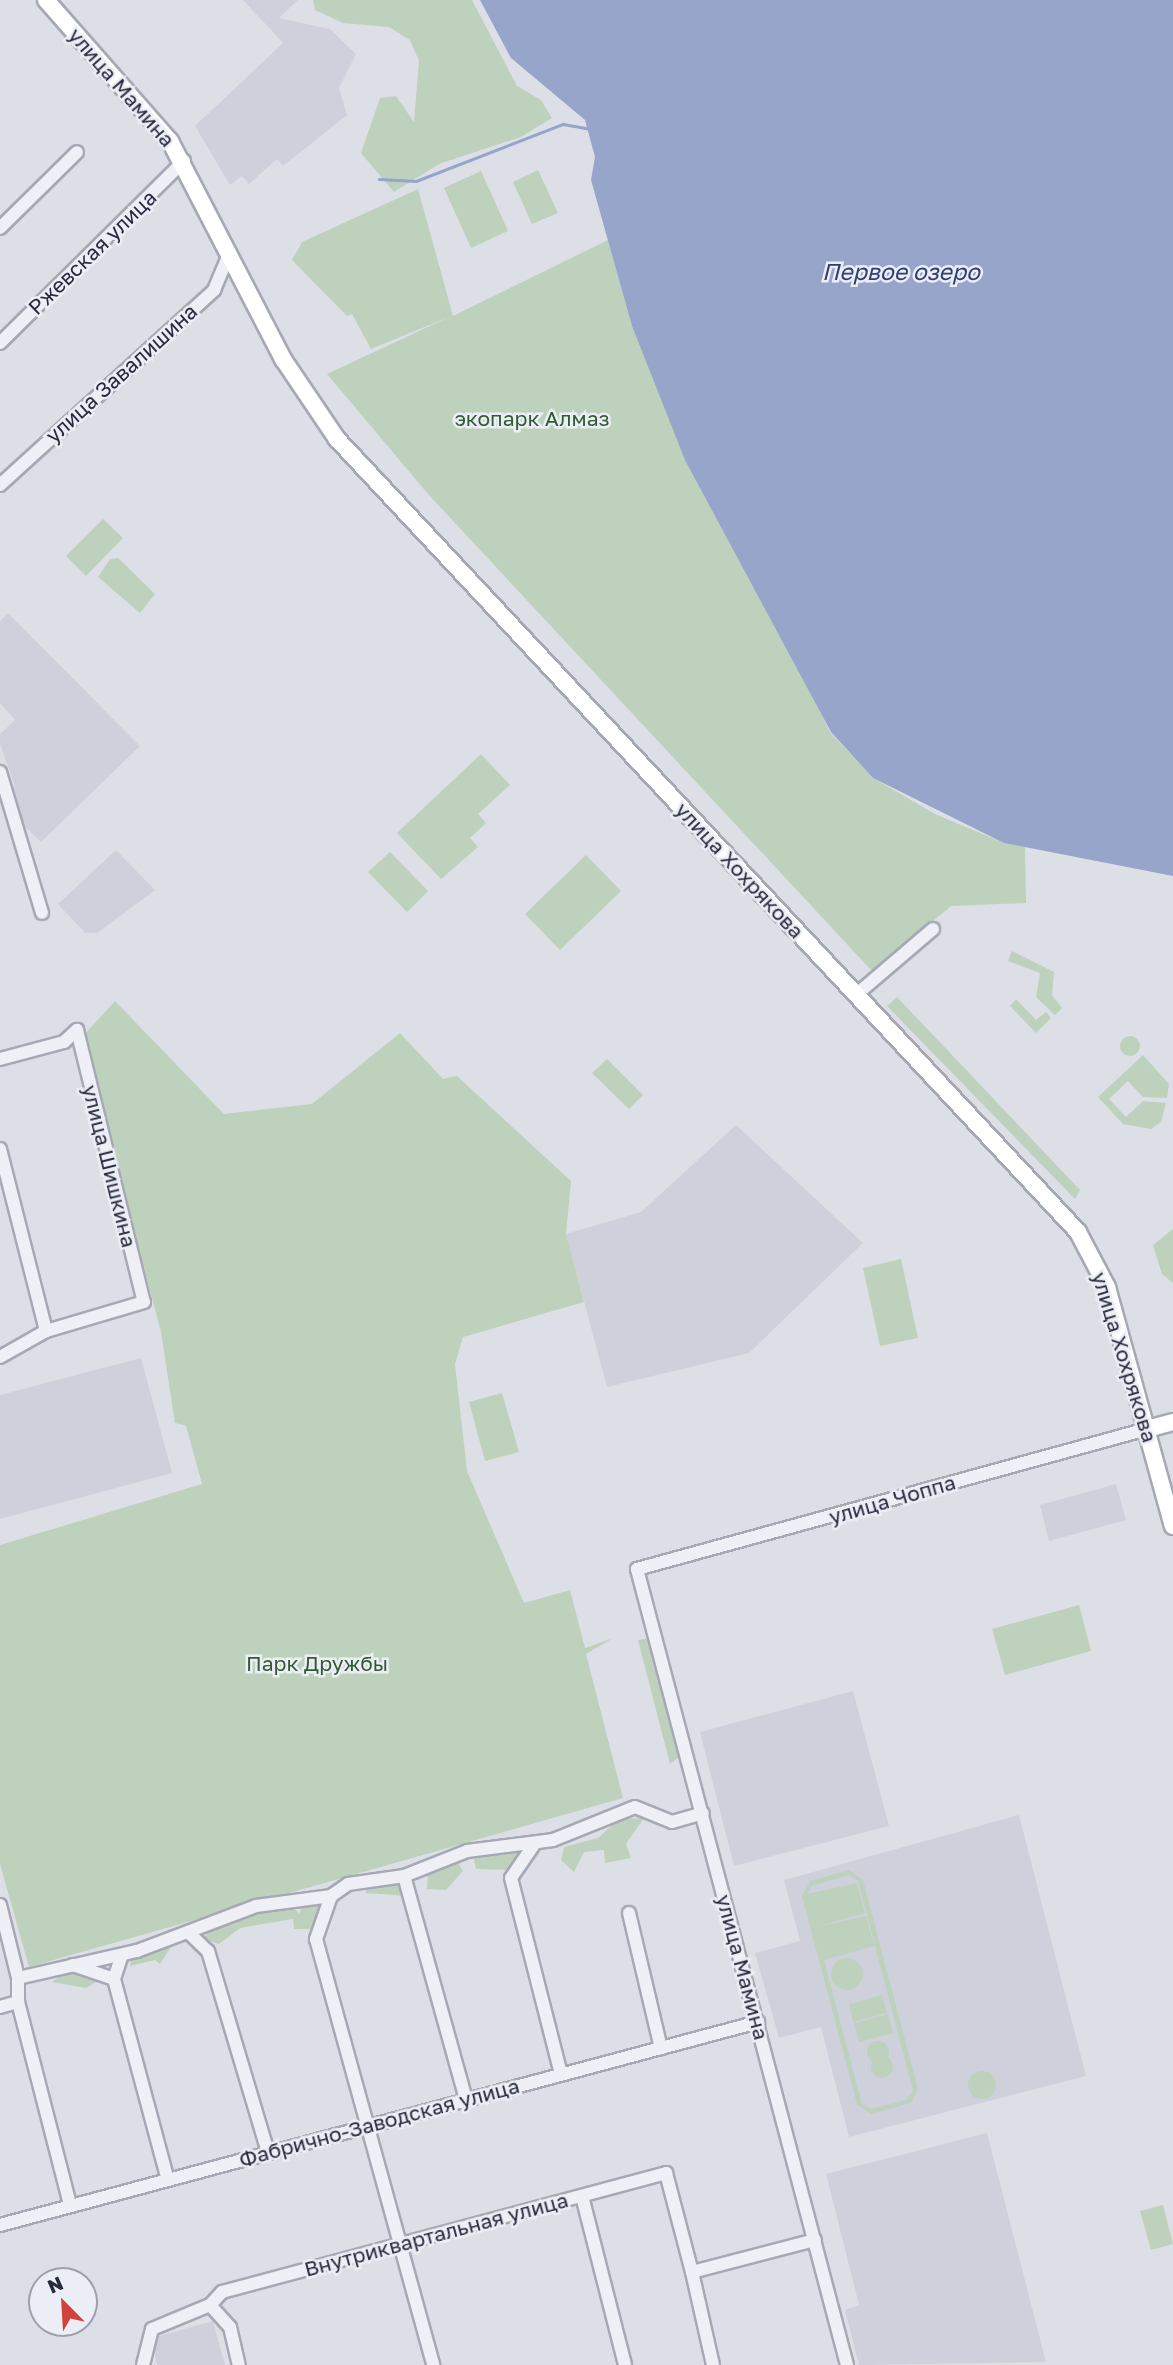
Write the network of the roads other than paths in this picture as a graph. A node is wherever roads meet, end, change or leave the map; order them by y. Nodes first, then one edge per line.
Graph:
1 (46, 0) edge
2 (78, 152) dead end
3 (184, 161) junction
4 (0, 228) edge
5 (230, 253) junction
6 (0, 343) edge
7 (0, 485) edge
8 (1, 776) edge
9 (42, 913) dead end
10 (933, 929) dead end
11 (857, 994) junction
12 (0, 1059) edge
13 (0, 1150) edge
14 (46, 1331) junction
15 (0, 1357) edge
16 (1173, 1422) edge
17 (1147, 1429) junction
18 (1173, 1526) edge
19 (637, 1569) joint
20 (703, 1813) junction
21 (536, 1843) junction
22 (404, 1876) junction
23 (331, 1896) junction
24 (0, 1905) edge
25 (629, 1913) dead end
26 (188, 1931) junction
27 (122, 1955) junction
28 (72, 1964) junction
29 (18, 1978) junction
30 (114, 1979) junction
31 (18, 2002) junction
32 (0, 2007) edge
33 (758, 2022) junction
34 (661, 2048) junction
35 (561, 2074) junction
36 (466, 2099) junction
37 (371, 2124) junction
38 (268, 2152) junction
39 (167, 2177) junction
40 (582, 2196) junction
41 (70, 2204) junction
42 (0, 2225) edge
43 (815, 2240) junction
44 (399, 2244) junction
45 (692, 2272) junction
46 (209, 2305) junction
47 (143, 2365) edge
48 (239, 2365) edge
49 (433, 2365) edge
50 (625, 2365) edge
51 (713, 2365) edge
52 (847, 2365) edge

1 - 3 main road, улица Мамина
2 - 4 street
3 - 5 main road, улица Мамина
3 - 6 street, Ржевская улица
5 - 7 street, улица Завалишина
5 - 11 main road, улица Хохрякова
8 - 9 street
10 - 11 street
11 - 17 main road, улица Хохрякова
12 - 14 street, улица Шишкина
13 - 14 street
14 - 15 street
16 - 17 main road
17 - 18 main road, улица Хохрякова
17 - 19 street, улица Чоппа
19 - 20 street, улица Мамина
20 - 21 street
20 - 33 street, улица Мамина
21 - 22 street
21 - 35 street
22 - 23 street
22 - 36 street
23 - 26 street
23 - 37 street
24 - 29 street
25 - 34 street
26 - 27 street
26 - 38 street
27 - 28 street
27 - 30 street
28 - 29 street
28 - 30 street
29 - 31 street
30 - 39 street
31 - 32 street
31 - 41 street
33 - 34 street, Фабрично-Заводская улица
33 - 43 street, улица Мамина
34 - 35 street, Фабрично-Заводская улица
35 - 36 street, Фабрично-Заводская улица
36 - 37 street, Фабрично-Заводская улица
37 - 38 street, Фабрично-Заводская улица
37 - 44 street
38 - 39 street, Фабрично-Заводская улица
39 - 41 street, Фабрично-Заводская улица
40 - 44 street, Внутриквартальная улица
40 - 45 street, Внутриквартальная улица
40 - 50 street
41 - 42 street, Фабрично-Заводская улица
43 - 45 street
43 - 52 street, улица Мамина
44 - 46 street, Внутриквартальная улица
44 - 49 street
45 - 51 street, Внутриквартальная улица
46 - 47 street, Внутриквартальная улица
46 - 48 street

